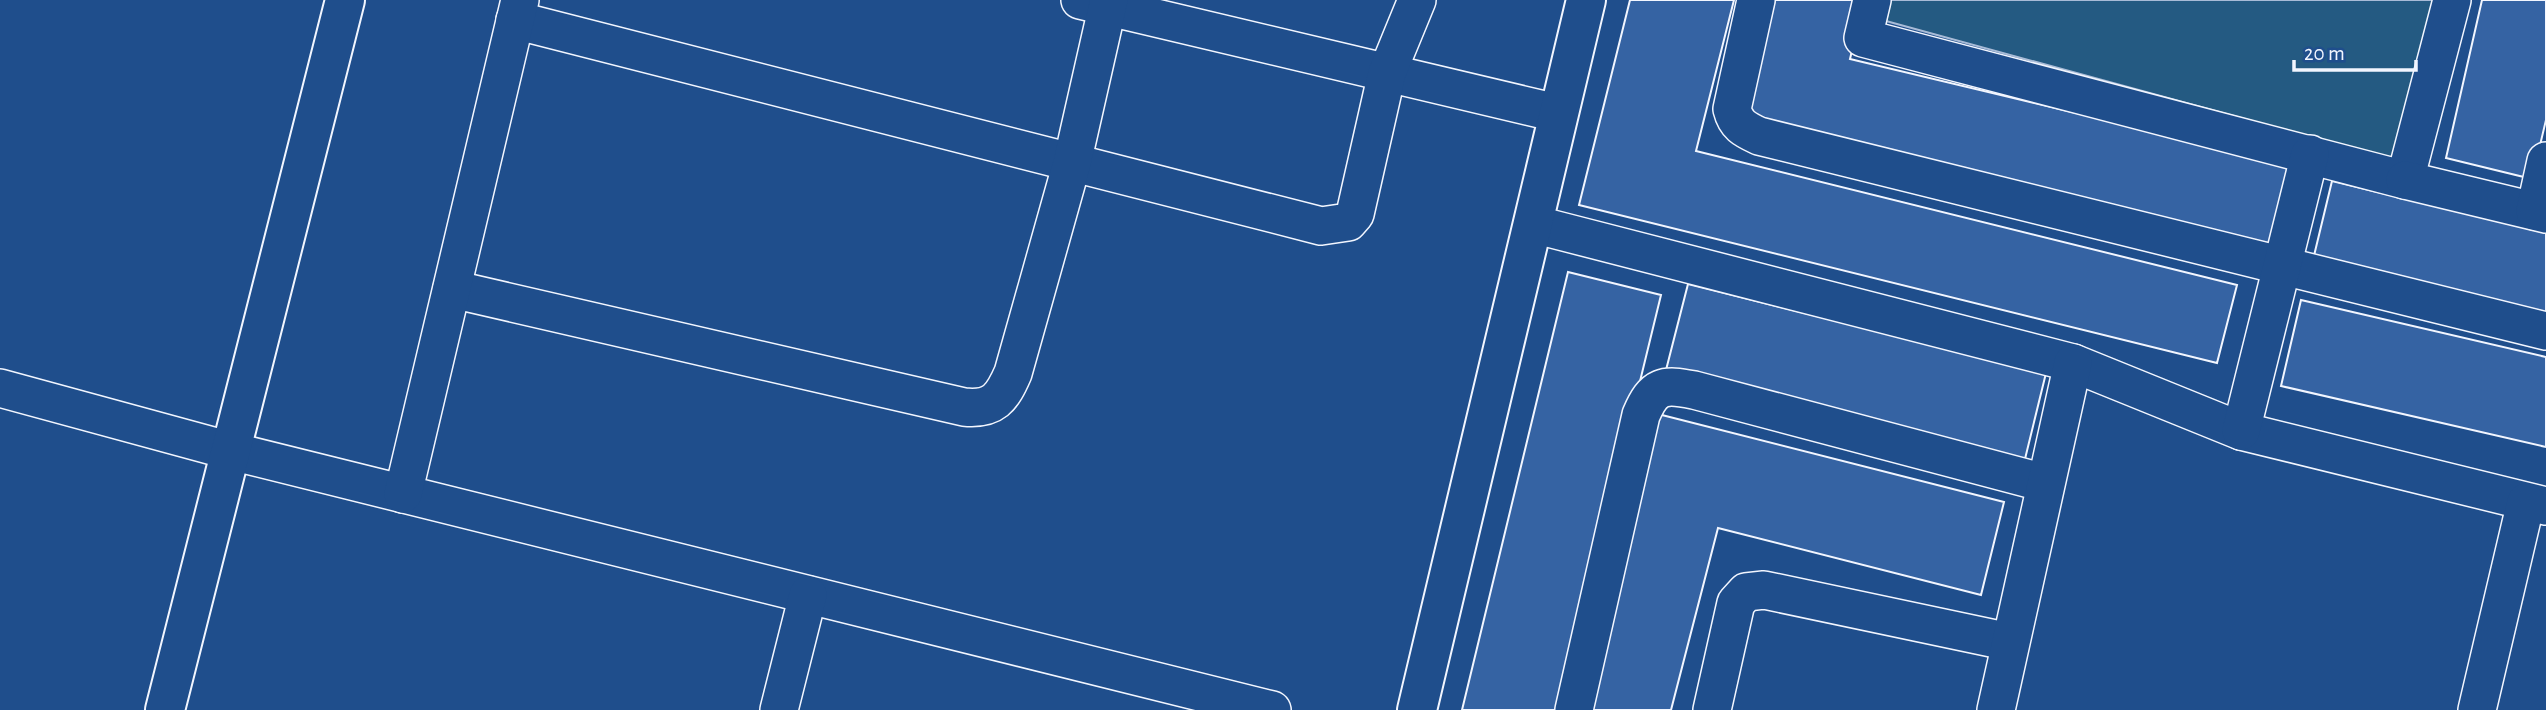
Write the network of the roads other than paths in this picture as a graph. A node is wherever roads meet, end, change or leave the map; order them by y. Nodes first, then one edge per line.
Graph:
1 (345, 0) edge
2 (1417, 0) edge
3 (1586, 0) edge
4 (1756, 0) edge
5 (1872, 0) edge
6 (2452, 0) edge
7 (1099, 2) edge
8 (517, 10) edge
9 (1387, 73) junction
10 (1557, 113) junction
11 (2309, 154) junction
12 (2546, 161) edge
13 (1073, 163) junction
14 (2405, 180) junction
15 (2541, 213) edge
16 (1533, 224) junction
17 (2282, 266) junction
18 (452, 289) junction
19 (2546, 331) edge
20 (2073, 363) junction
21 (0, 388) edge
22 (2241, 431) junction
23 (232, 451) junction
24 (2045, 483) junction
25 (403, 494) junction
26 (2536, 504) edge
27 (808, 595) junction
28 (2010, 642) junction
29 (165, 710) edge
30 (779, 710) edge
31 (1272, 710) edge
32 (1417, 710) edge
33 (1574, 710) edge
34 (1712, 710) edge
35 (1996, 710) edge
36 (2477, 710) edge

1 - 23 street
2 - 9 street
3 - 10 street
4 - 17 street
5 - 11 street
6 - 14 street
7 - 9 street
7 - 13 street
8 - 13 street
8 - 18 street
9 - 10 street
9 - 13 street
10 - 16 street
11 - 14 street
11 - 17 street
12 - 15 street
13 - 18 street
14 - 15 street
16 - 20 street
16 - 32 street
17 - 19 street
17 - 22 street
18 - 25 street
20 - 22 street
20 - 24 street
21 - 23 street
22 - 26 street
23 - 25 street
23 - 29 street
24 - 28 street
24 - 33 street
25 - 27 street
26 - 36 street
27 - 30 street
27 - 31 street
28 - 34 street
28 - 35 street

